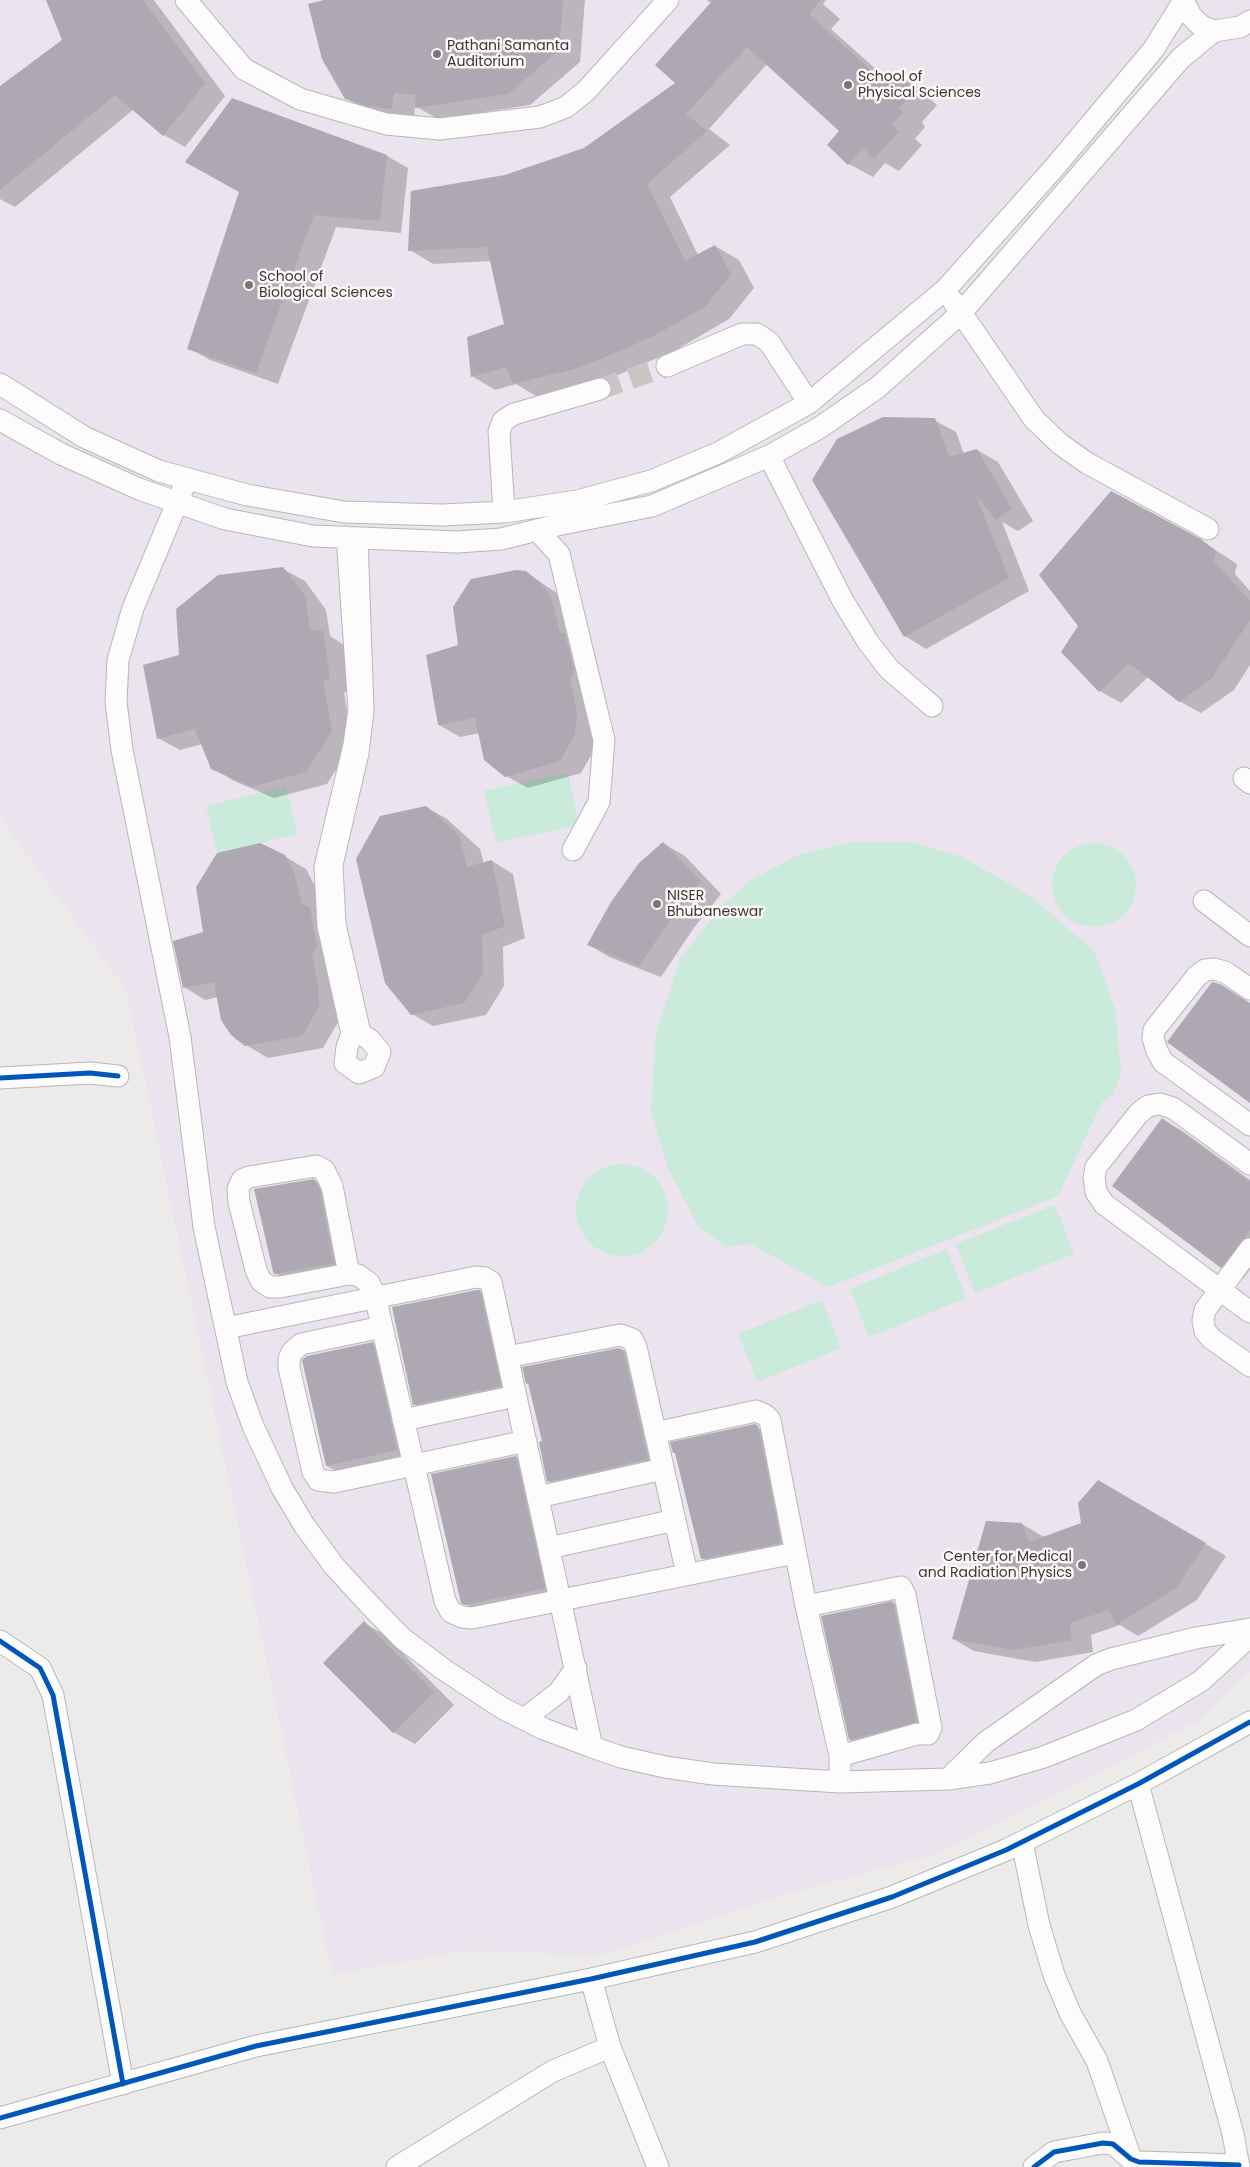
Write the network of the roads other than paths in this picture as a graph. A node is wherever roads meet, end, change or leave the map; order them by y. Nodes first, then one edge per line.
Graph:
1 (186, 0) edge
2 (668, 0) edge
3 (1183, 1) edge
4 (1247, 27) edge
5 (1214, 31) junction
6 (946, 289) junction
7 (961, 313) junction
8 (667, 366) tunnel mouth
9 (0, 384) edge
10 (600, 389) tunnel mouth
11 (809, 403) junction
12 (0, 420) edge
13 (769, 456) junction
14 (187, 479) junction
15 (178, 503) junction
16 (504, 512) junction
17 (1208, 529) dead end
18 (537, 530) junction
19 (352, 538) junction
20 (932, 706) dead end
21 (573, 850) dead end
22 (1204, 901) dead end
23 (1250, 936) edge
24 (1250, 989) edge
25 (118, 1076) dead end
26 (0, 1078) edge
27 (1250, 1126) edge
28 (1250, 1164) edge
29 (1250, 1249) edge
30 (349, 1274) junction
31 (1220, 1290) junction
32 (375, 1296) junction
33 (1250, 1312) edge
34 (382, 1327) junction
35 (226, 1328) junction
36 (507, 1357) junction
37 (1250, 1366) edge
38 (516, 1396) junction
39 (403, 1420) junction
40 (655, 1433) junction
41 (526, 1441) junction
42 (413, 1466) junction
43 (663, 1469) junction
44 (538, 1497) junction
45 (675, 1520) junction
46 (549, 1548) junction
47 (795, 1553) junction
48 (687, 1574) junction
49 (561, 1601) junction
50 (806, 1606) junction
51 (1250, 1629) edge
52 (1250, 1636) edge
53 (0, 1641) edge
54 (576, 1668) junction
55 (524, 1719) junction
56 (1250, 1722) edge
57 (592, 1747) junction
58 (840, 1756) junction
59 (948, 1779) junction
60 (840, 1782) junction
61 (1138, 1784) junction
62 (1022, 1842) junction
63 (591, 1979) junction
64 (610, 2047) junction
65 (123, 2084) junction
66 (0, 2118) edge
67 (1241, 2134) edge
68 (1131, 2159) junction
69 (402, 2166) edge
70 (1239, 2166) edge
71 (658, 2167) edge
72 (1034, 2167) edge

1 - 2 street
3 - 5 street
3 - 6 street
4 - 5 street
5 - 7 street
6 - 7 street
6 - 11 street
7 - 13 street
7 - 17 street
8 - 11 street
9 - 14 street
10 - 16 street
11 - 16 street
12 - 15 street
13 - 18 street
13 - 20 street
14 - 15 street
14 - 16 street
15 - 19 street
15 - 35 street
18 - 19 street
18 - 21 street
19 - 19 street
22 - 23 street
24 - 27 street
25 - 26 street
28 - 31 street
29 - 31 street
30 - 30 street
30 - 32 street
31 - 33 street
31 - 37 street
32 - 34 street
32 - 35 street
32 - 36 street
34 - 39 street
34 - 42 street
35 - 55 street
36 - 38 street
36 - 40 street
38 - 39 street
38 - 41 street
39 - 42 street
40 - 43 street
40 - 47 street
41 - 42 street
41 - 44 street
42 - 49 street
43 - 44 street
43 - 45 street
44 - 46 street
45 - 46 street
45 - 48 street
46 - 49 street
47 - 48 street
47 - 50 street
48 - 49 street
49 - 54 street
50 - 58 street
50 - 58 street
51 - 59 street
52 - 59 street
53 - 65 street
54 - 55 street
54 - 57 street
55 - 57 street
56 - 61 street
57 - 60 street
58 - 60 street
59 - 60 street
61 - 62 street
61 - 67 street
62 - 63 street
62 - 68 street
63 - 64 street
63 - 65 street
64 - 69 street
64 - 71 street
65 - 66 street
67 - 70 street
68 - 70 street
68 - 72 street

